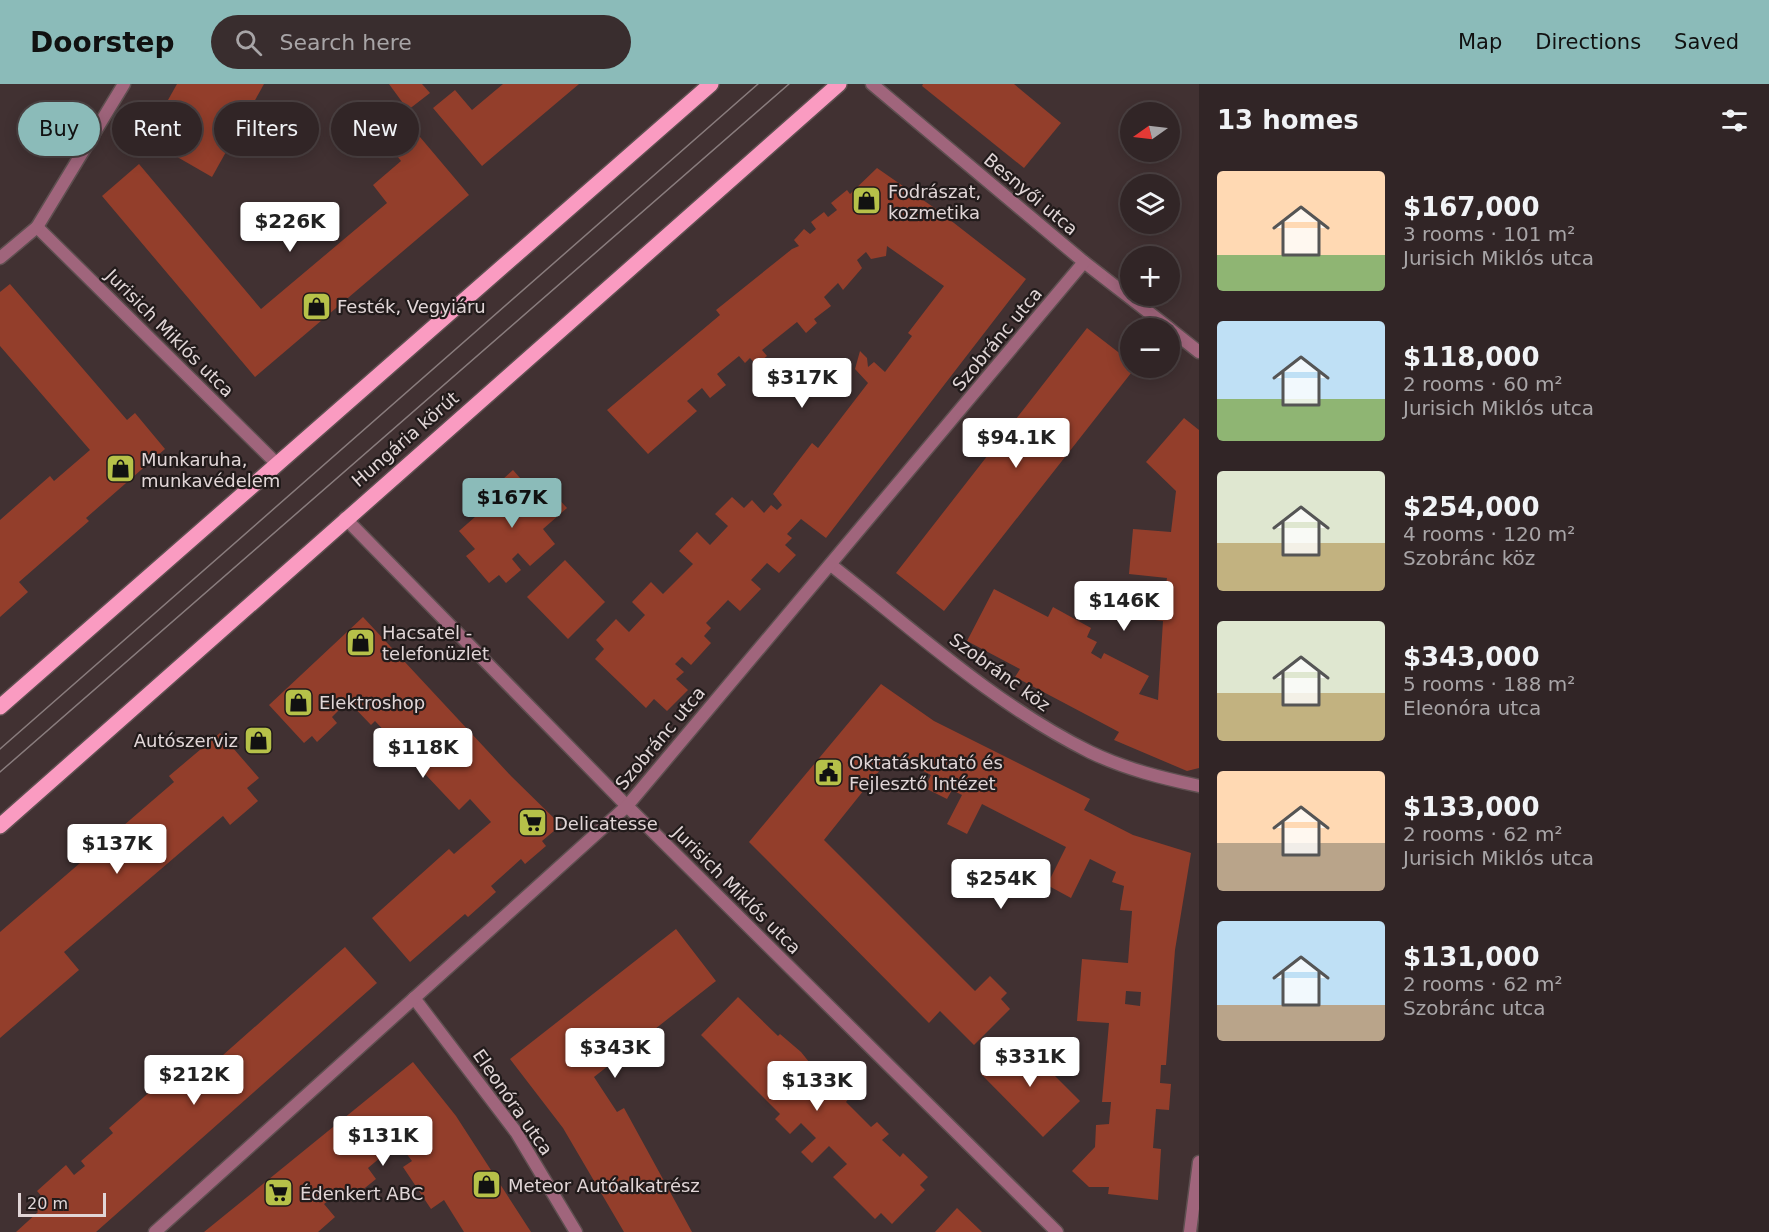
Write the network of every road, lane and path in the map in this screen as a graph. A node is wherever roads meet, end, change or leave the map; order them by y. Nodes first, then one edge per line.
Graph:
1 (124, 84) edge
2 (711, 84) edge
3 (839, 84) edge
4 (872, 84) edge
5 (38, 227) junction
6 (0, 258) edge
7 (1084, 262) junction
8 (1156, 318) edge
9 (1180, 337) edge
10 (1199, 352) edge
11 (278, 465) junction
12 (345, 518) junction
13 (831, 565) junction
14 (0, 707) edge
15 (1199, 786) edge
16 (627, 806) junction
17 (0, 826) edge
18 (414, 998) junction
19 (1199, 1162) edge
20 (155, 1232) edge
21 (576, 1232) edge
22 (1057, 1232) edge
23 (1190, 1232) edge

1 - 5 street
2 - 11 main road
3 - 12 main road, Hungária körút
4 - 7 street, Besnyői utca
5 - 6 street
5 - 11 street, Jurisich Miklós utca
7 - 8 street, Besnyői utca
7 - 13 street, Szobránc utca
9 - 10 street, Besnyői utca
11 - 14 main road
12 - 16 street, Jurisich Miklós utca
12 - 17 main road, Hungária körút
13 - 15 street, Szobránc köz
13 - 16 street, Szobránc utca
16 - 18 street, Szobránc utca
16 - 22 street, Jurisich Miklós utca
18 - 20 street, Szobránc utca
18 - 21 street, Eleonóra utca
19 - 23 street

